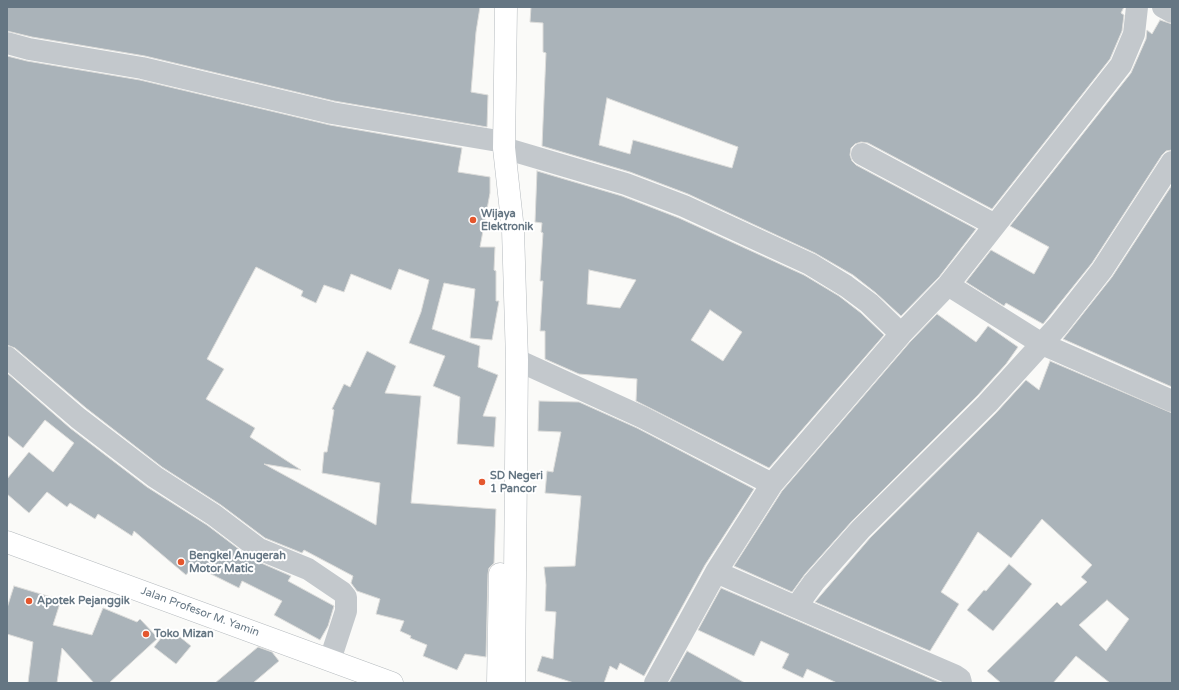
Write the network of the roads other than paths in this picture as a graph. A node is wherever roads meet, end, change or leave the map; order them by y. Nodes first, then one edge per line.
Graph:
1 (492, 7) edge
2 (506, 7) edge
3 (1136, 7) edge
4 (1163, 7) edge
5 (1172, 12) edge
6 (7, 43) edge
7 (498, 144) junction
8 (862, 154) dead end
9 (1172, 162) edge
10 (994, 225) junction
11 (506, 231) junction
12 (948, 285) junction
13 (901, 334) junction
14 (1042, 344) junction
15 (7, 357) edge
16 (517, 360) junction
17 (1172, 402) edge
18 (772, 484) junction
19 (7, 542) edge
20 (716, 572) junction
21 (796, 607) junction
22 (330, 660) junction
23 (392, 683) edge
24 (498, 683) edge
25 (514, 683) edge
26 (655, 683) edge
27 (961, 683) edge

1 - 7 main road
2 - 7 main road
3 - 10 street
4 - 5 street
6 - 7 street
7 - 11 main road
7 - 13 street
8 - 10 street
9 - 14 street
10 - 12 street
11 - 16 main road
11 - 24 main road
12 - 13 street
12 - 14 street
13 - 18 street
14 - 17 street
14 - 21 street
15 - 22 street
16 - 18 street
16 - 25 main road
18 - 20 street
19 - 22 main road, Jalan Profesor M. Yamin
20 - 21 street
20 - 26 street
21 - 27 street
22 - 23 main road, Jalan Profesor M. Yamin

